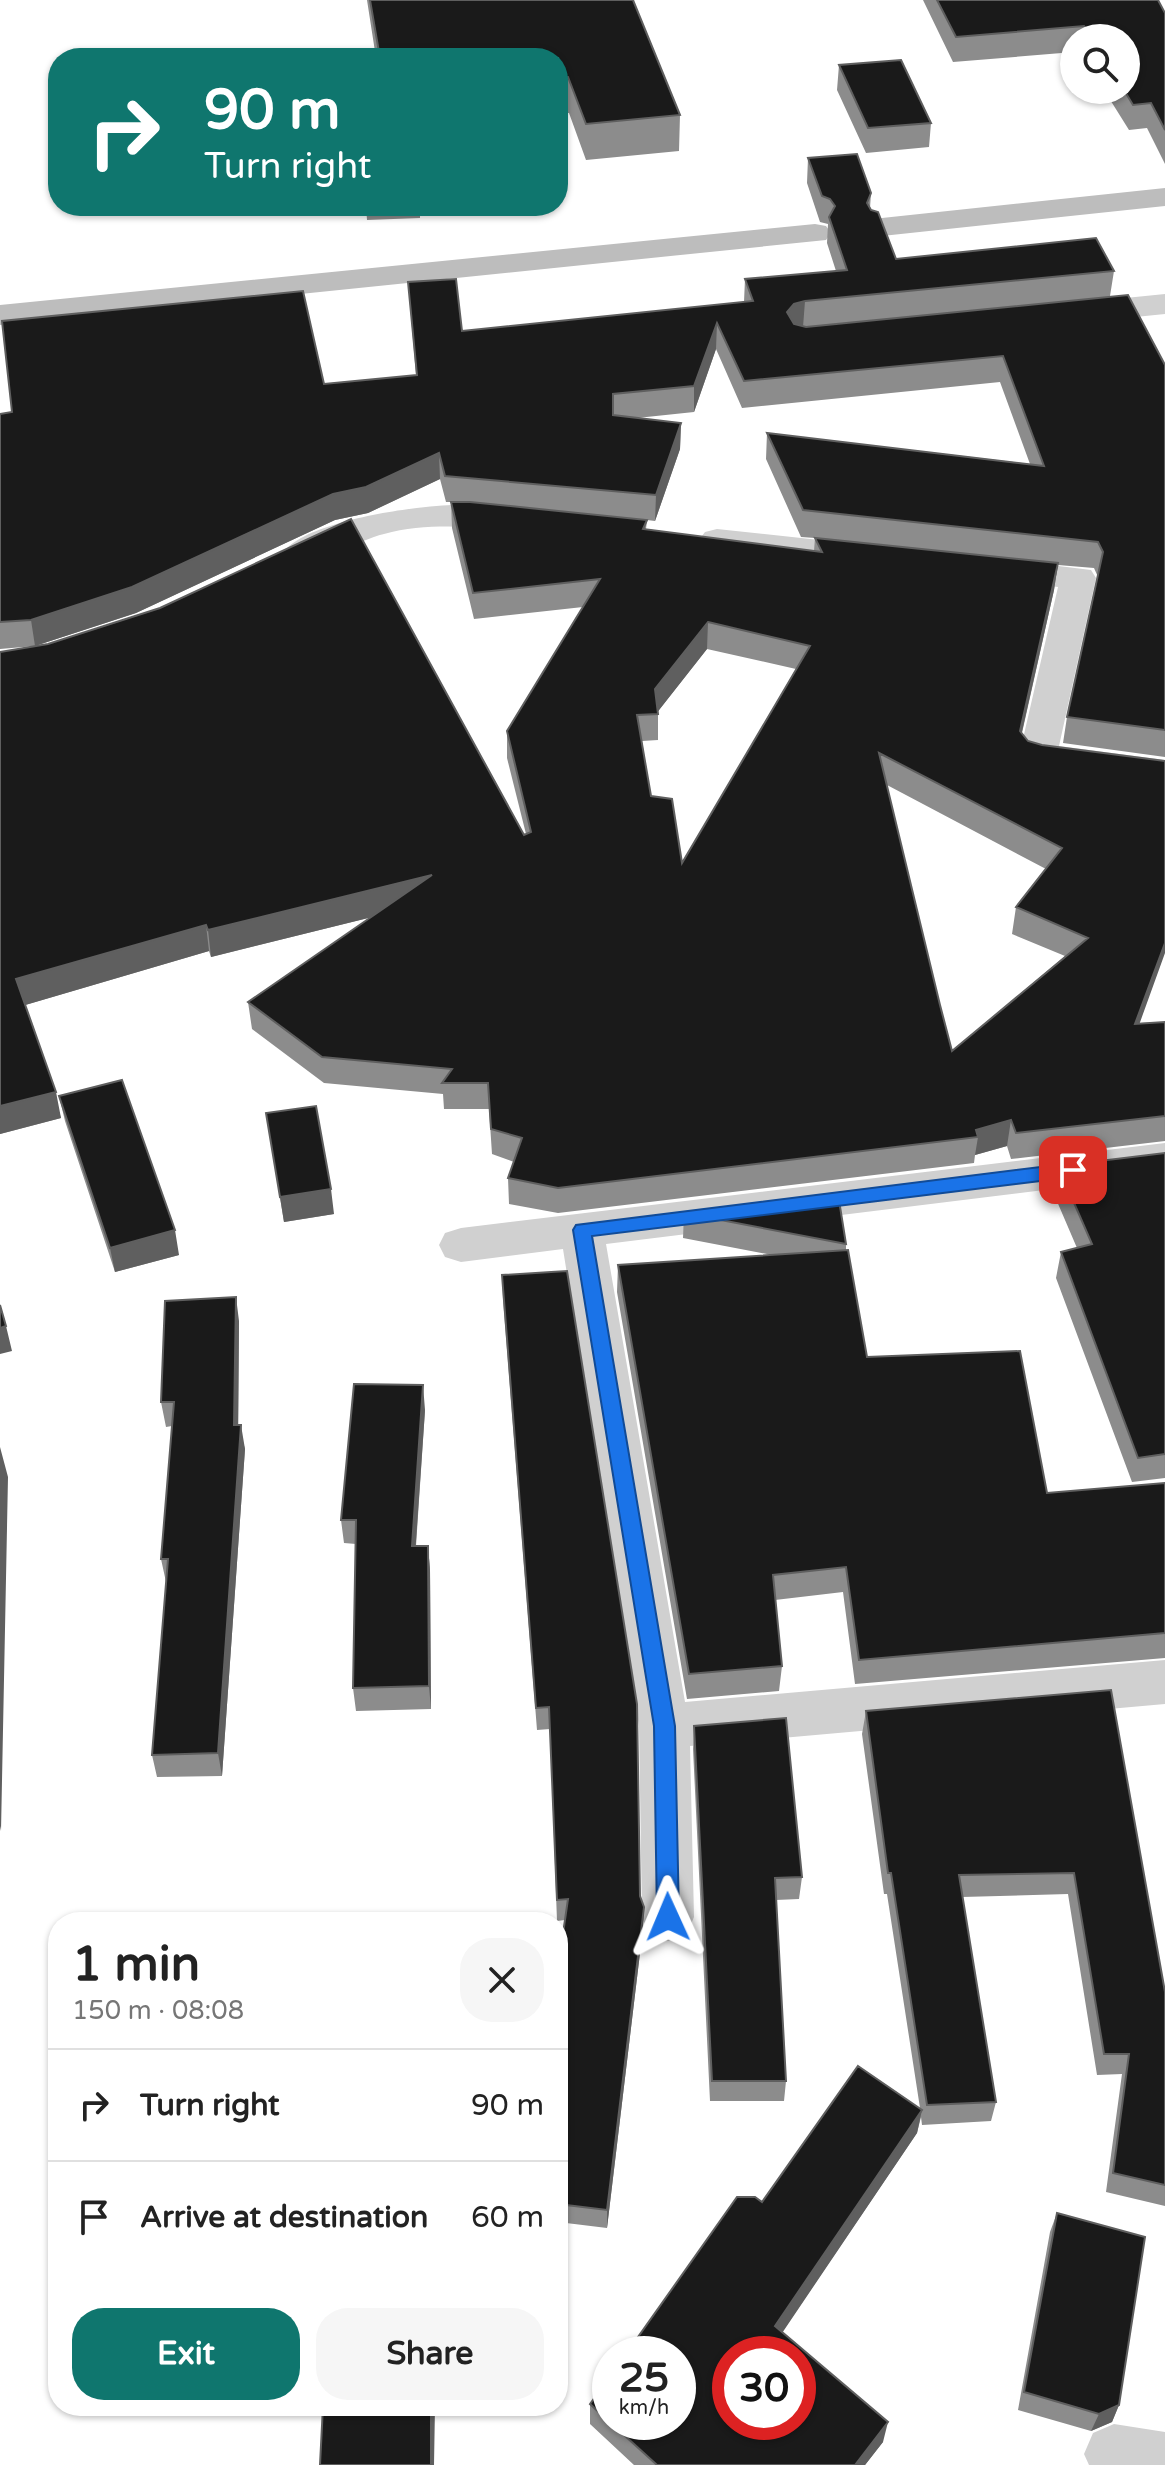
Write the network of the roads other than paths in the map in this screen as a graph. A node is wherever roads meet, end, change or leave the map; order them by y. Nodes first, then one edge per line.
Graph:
1 (1165, 197) edge
2 (882, 227) edge
3 (815, 233) dead end
4 (1165, 304) edge
5 (0, 315) edge
6 (1039, 316) edge
7 (549, 523) edge
8 (689, 537) edge
9 (907, 560) edge
10 (277, 564) edge
11 (969, 566) edge
12 (1165, 773) edge
13 (1165, 1159) edge
14 (582, 1230) junction
15 (461, 1245) dead end
16 (1165, 1682) edge
17 (664, 1726) junction
18 (668, 1917) dead end

1 - 2 street
3 - 5 street
4 - 6 street
7 - 10 street
8 - 9 street
11 - 12 street
13 - 14 street
14 - 15 street
14 - 17 street
16 - 17 street
17 - 18 street

